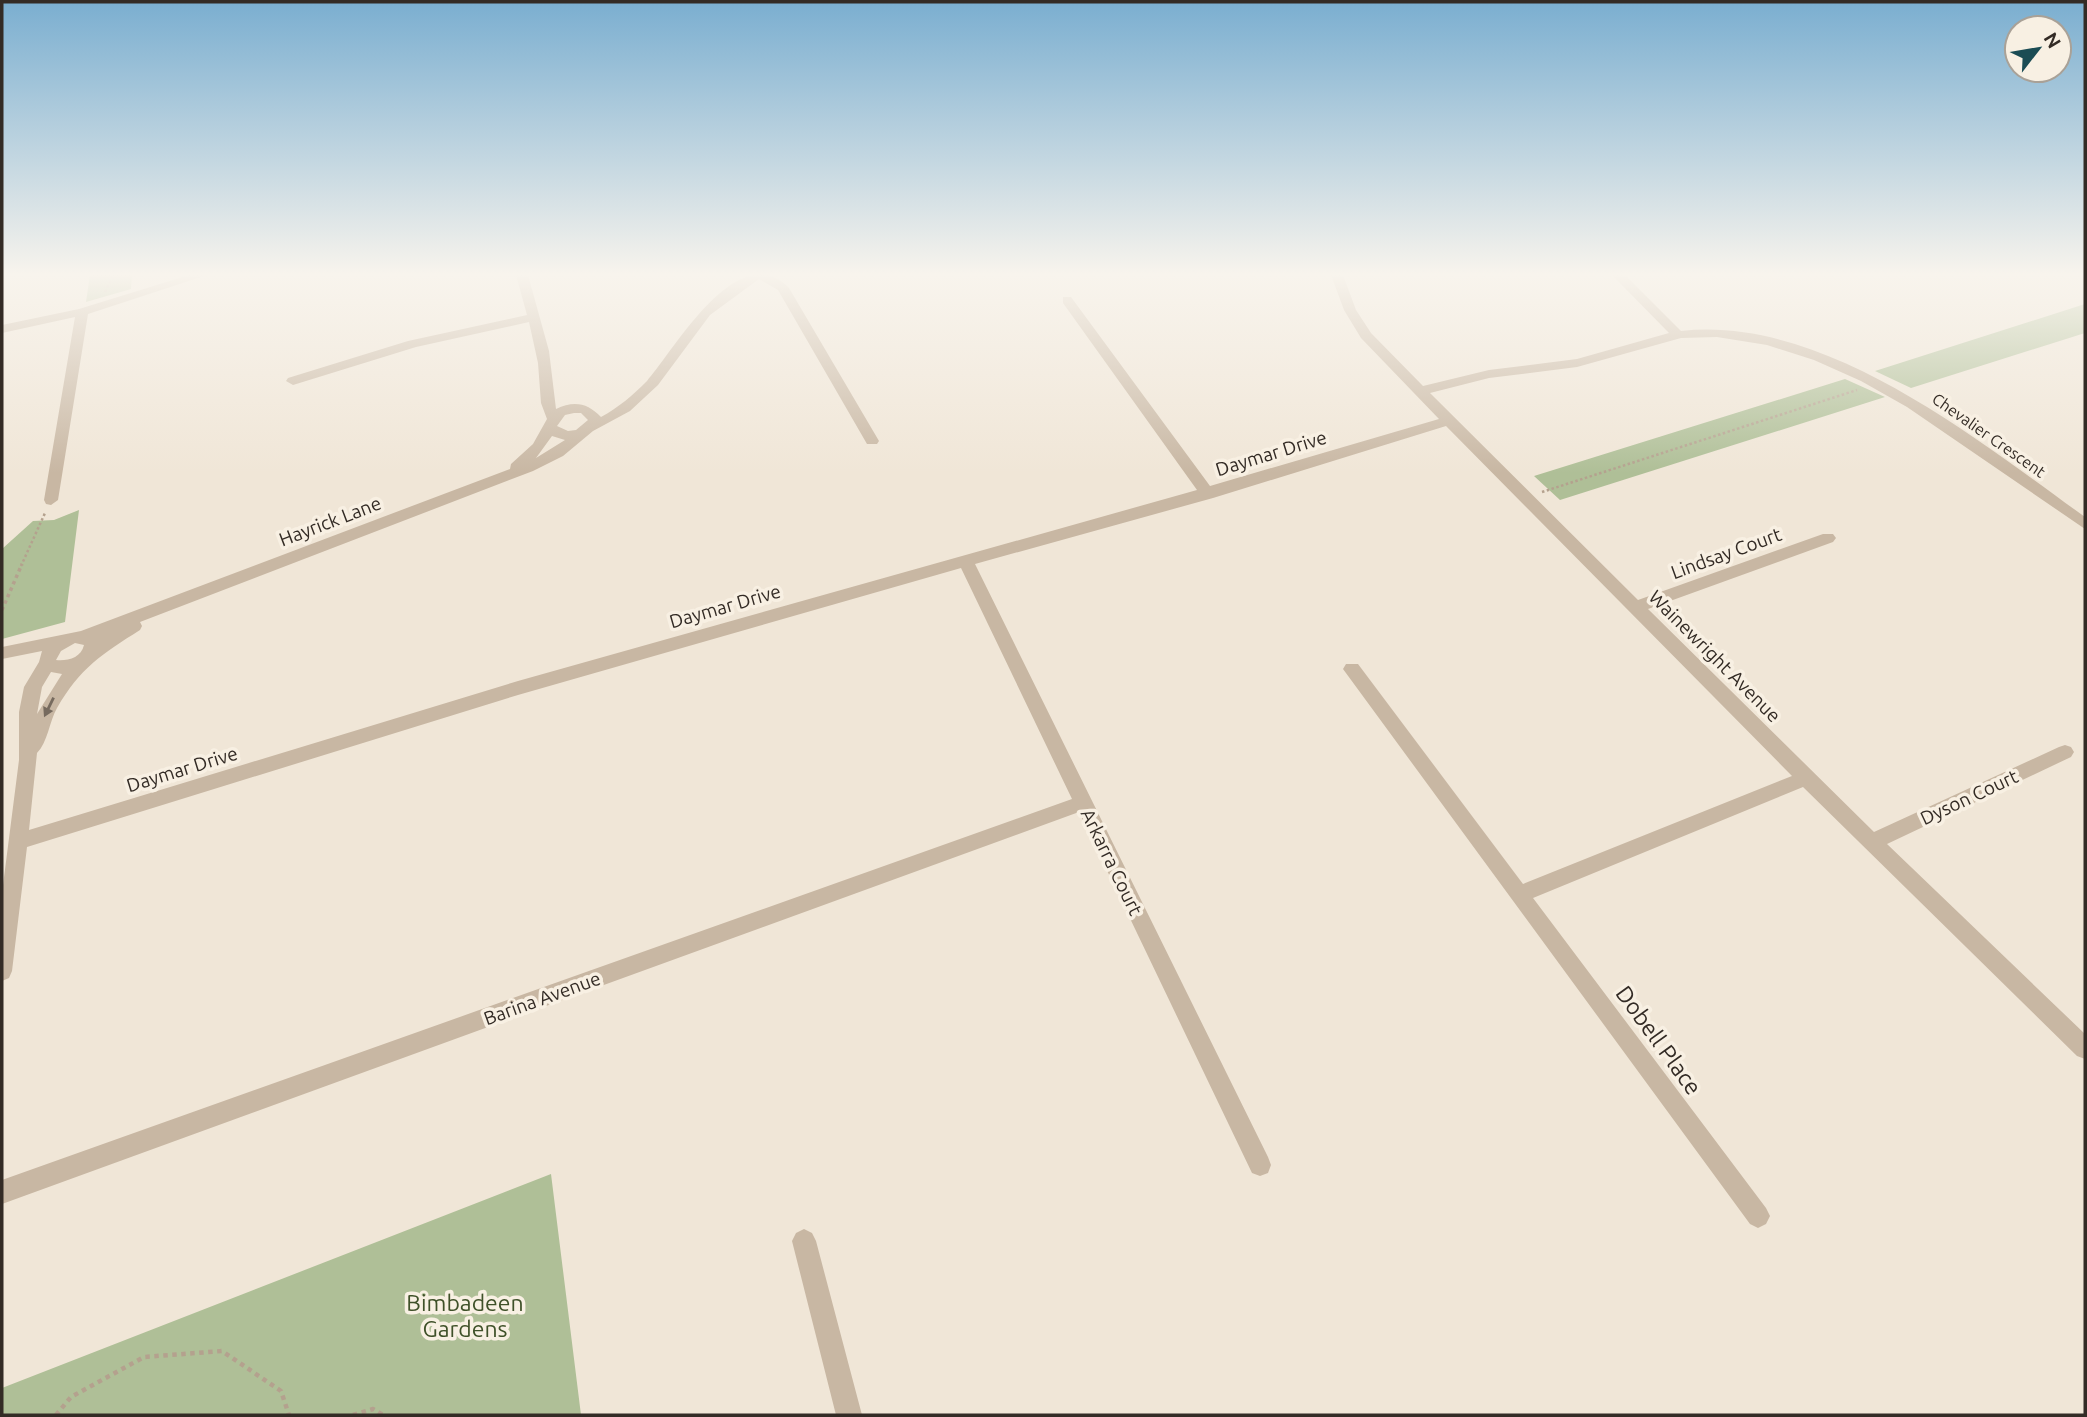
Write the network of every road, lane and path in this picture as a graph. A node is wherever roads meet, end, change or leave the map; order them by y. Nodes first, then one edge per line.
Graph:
1 (77, 341) edge
2 (426, 341) edge
3 (539, 341) edge
4 (685, 341) edge
5 (814, 341) edge
6 (1097, 341) edge
7 (1372, 341) edge
8 (1655, 341) edge
9 (1760, 341) edge
10 (546, 377) junction
11 (293, 381) dead end
12 (1876, 384) junction
13 (645, 391) junction
14 (1421, 391) junction
15 (582, 409) junction
16 (551, 420) junction
17 (1449, 421) junction
18 (587, 430) junction
19 (872, 441) dead end
20 (498, 479) junction
21 (1208, 494) junction
22 (1527, 497) junction
23 (51, 500) joint
24 (2085, 524) edge
25 (1828, 538) dead end
26 (965, 559) junction
27 (177, 602) junction
28 (1637, 607) junction
29 (2, 610) edge
30 (74, 638) junction
31 (2, 653) edge
32 (86, 657) junction
33 (2, 659) edge
34 (47, 663) junction
35 (1352, 669) dead end
36 (2065, 752) dead end
37 (28, 760) junction
38 (1806, 778) junction
39 (1083, 803) junction
40 (16, 842) junction
41 (1872, 842) junction
42 (1520, 894) junction
43 (2, 971) edge
44 (2085, 1049) edge
45 (1260, 1165) dead end
46 (2, 1192) edge
47 (1758, 1216) dead end
48 (804, 1241) dead end
49 (57, 1415) edge
50 (289, 1415) edge
51 (353, 1415) edge
52 (383, 1415) edge
53 (849, 1415) edge

1 - 23 street
2 - 11 street
3 - 10 street
4 - 13 street, Hayrick Lane
5 - 19 street
6 - 21 street
7 - 14 street, Wainewright Avenue
8 - 14 street, Chevalier Crescent
9 - 12 street, Chevalier Crescent
10 - 15 street
10 - 16 street
12 - 22 path
12 - 24 street, Chevalier Crescent
13 - 15 street, Hayrick Lane
13 - 18 street, Hayrick Lane
14 - 17 street, Wainewright Avenue
15 - 16 street, Hayrick Lane
15 - 18 street
16 - 18 street
16 - 20 street, Hayrick Lane
17 - 21 street, Daymar Drive
17 - 22 street, Wainewright Avenue
18 - 20 street, Hayrick Lane
20 - 27 street, Hayrick Lane
21 - 26 street, Daymar Drive
22 - 28 street, Wainewright Avenue
23 - 29 path
25 - 28 street, Lindsay Court
26 - 39 street, Arkarra Court
26 - 40 street, Daymar Drive
27 - 30 street, Hayrick Lane
27 - 32 street, Hayrick Lane
28 - 38 street, Wainewright Avenue
30 - 31 street, Hayrick Lane
30 - 32 street
30 - 34 street
32 - 34 street
32 -> 37 street
33 - 34 street
34 - 37 street
35 - 42 street, Dobell Place
36 - 41 street, Dyson Court
37 - 40 street
38 - 41 street, Wainewright Avenue
38 - 42 street
39 - 45 street, Arkarra Court
39 - 46 street, Barina Avenue
40 - 43 street
41 - 44 street, Wainewright Avenue
42 - 47 street, Dobell Place
48 - 53 street
49 - 50 path
51 - 52 path

